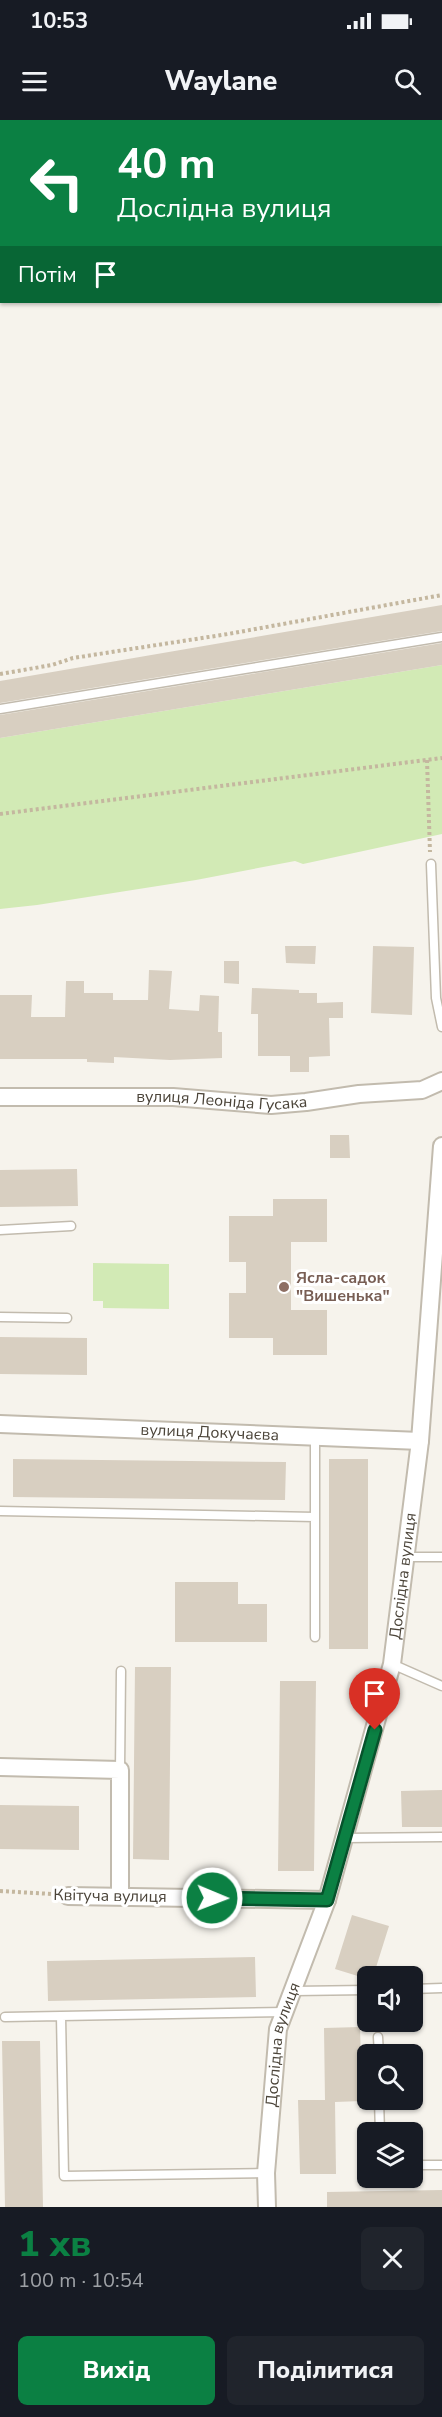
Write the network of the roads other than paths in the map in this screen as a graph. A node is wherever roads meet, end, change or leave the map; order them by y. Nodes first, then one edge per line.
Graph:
1 (442, 636) edge
2 (0, 709) edge
3 (431, 864) road end
4 (442, 1027) edge
5 (442, 1081) edge
6 (0, 1097) edge
7 (442, 1146) edge
8 (441, 1180) edge
9 (71, 1226) dead end
10 (0, 1230) edge
11 (0, 1317) edge
12 (67, 1318) dead end
13 (0, 1424) edge
14 (315, 1437) junction
15 (420, 1441) junction
16 (0, 1512) edge
17 (315, 1516) junction
18 (406, 1557) junction
19 (442, 1557) edge
20 (315, 1637) dead end
21 (392, 1664) junction
22 (121, 1671) dead end
23 (442, 1686) edge
24 (0, 1767) edge
25 (120, 1770) junction
26 (442, 1837) edge
27 (345, 1838) junction
28 (68, 1896) road end
29 (120, 1896) junction
30 (327, 1900) junction
31 (442, 1988) edge
32 (423, 1989) edge
33 (357, 1990) edge
34 (294, 1991) junction
35 (285, 2012) junction
36 (61, 2016) junction
37 (4, 2017) dead end
38 (378, 2037) dead end
39 (378, 2044) edge
40 (423, 2165) edge
41 (442, 2165) edge
42 (266, 2173) junction
43 (267, 2207) edge

1 - 2 lane
3 - 4 lane
5 - 6 street, вулиця Леоніда Гусака
7 - 8 street, Дослідна вулиця
8 - 15 street, Дослідна вулиця
9 - 10 lane
11 - 12 lane
13 - 14 street, вулиця Докучаєва
14 - 15 street, вулиця Докучаєва
14 - 17 lane
15 - 18 street, Дослідна вулиця
16 - 17 lane
17 - 20 lane
18 - 19 lane
18 - 21 street, Дослідна вулиця
21 - 23 lane
21 - 27 street, Дослідна вулиця
22 - 25 lane
24 - 25 street
25 - 29 street
26 - 27 lane
27 - 30 street, Дослідна вулиця
28 - 29 street, Квітуча вулиця
29 - 30 street, Квітуча вулиця
30 - 34 street, Дослідна вулиця
31 - 32 lane
33 - 34 lane
34 - 35 street, Дослідна вулиця
35 - 36 lane
35 - 42 street, Дослідна вулиця
36 - 37 lane
36 - 42 lane
38 - 39 lane
40 - 41 lane
42 - 43 street, Дослідна вулиця

